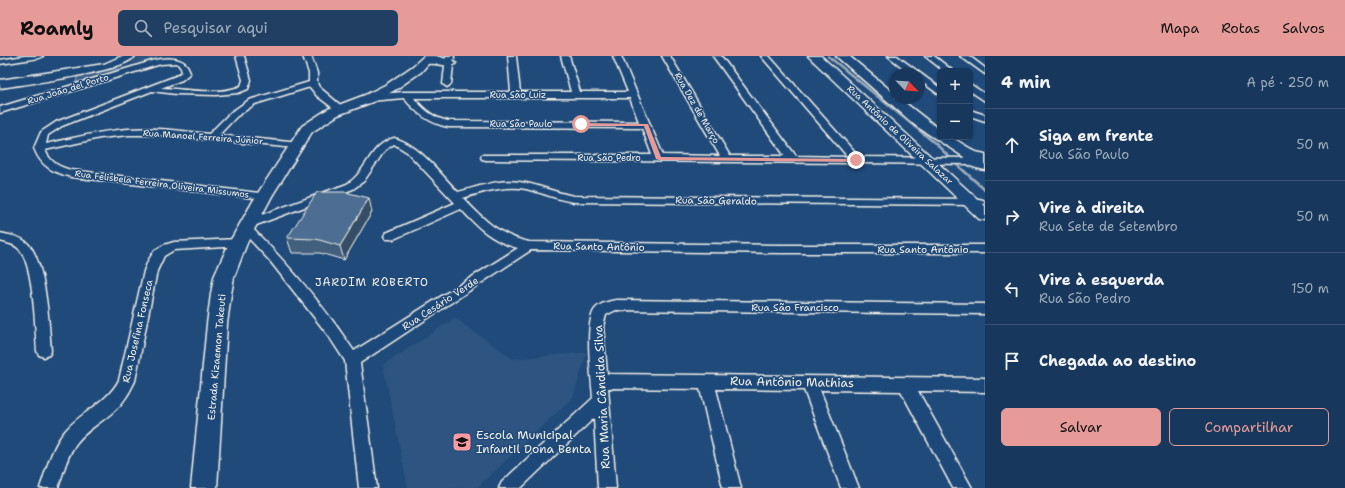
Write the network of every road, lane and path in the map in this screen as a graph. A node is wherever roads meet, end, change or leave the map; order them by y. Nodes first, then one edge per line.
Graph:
1 (39, 56) edge
2 (129, 56) edge
3 (240, 56) edge
4 (307, 56) edge
5 (512, 56) edge
6 (565, 56) edge
7 (617, 56) edge
8 (666, 56) edge
9 (717, 56) edge
10 (765, 56) edge
11 (814, 56) edge
12 (820, 56) edge
13 (842, 56) edge
14 (892, 56) edge
15 (929, 56) edge
16 (964, 56) edge
17 (428, 58) edge
18 (450, 59) edge
19 (0, 62) edge
20 (117, 64) junction
21 (976, 64) junction
22 (985, 64) edge
23 (908, 68) edge
24 (945, 68) edge
25 (135, 69) junction
26 (973, 73) edge
27 (985, 73) edge
28 (925, 81) edge
29 (313, 83) junction
30 (0, 84) edge
31 (447, 84) junction
32 (391, 87) junction
33 (973, 89) edge
34 (149, 90) junction
35 (937, 90) edge
36 (470, 94) junction
37 (405, 95) junction
38 (422, 95) junction
39 (516, 95) junction
40 (576, 95) junction
41 (633, 95) junction
42 (370, 98) junction
43 (985, 98) edge
44 (340, 109) junction
45 (0, 110) edge
46 (973, 114) edge
47 (985, 118) edge
48 (646, 125) junction
49 (937, 135) edge
50 (211, 136) junction
51 (945, 140) edge
52 (296, 145) junction
53 (39, 148) junction
54 (486, 157) dead end
55 (659, 159) junction
56 (727, 159) junction
57 (793, 160) junction
58 (856, 160) junction
59 (976, 160) edge
60 (931, 161) junction
61 (459, 200) junction
62 (262, 201) junction
63 (980, 207) edge
64 (280, 213) junction
65 (245, 232) junction
66 (390, 236) dead end
67 (0, 237) edge
68 (528, 246) junction
69 (985, 249) edge
70 (605, 308) joint
71 (985, 309) edge
72 (44, 351) dead end
73 (352, 360) junction
74 (599, 381) junction
75 (706, 381) junction
76 (809, 383) junction
77 (905, 383) junction
78 (985, 385) edge
79 (601, 401) junction
80 (50, 488) edge
81 (204, 488) edge
82 (368, 488) edge
83 (508, 488) edge
84 (607, 488) edge
85 (732, 488) edge
86 (850, 488) edge
87 (963, 488) edge

1 - 19 street
2 - 20 street
3 - 34 street
4 - 29 street
5 - 39 street
6 - 40 street
7 - 41 street
8 - 56 street, Rua Dez de Março
9 - 57 street
10 - 58 street
11 - 60 street, Rua Antônio de Oliveira Salazar
12 - 60 street, Rua Antônio de Oliveira Salazar
13 - 49 street
14 - 23 street
15 - 24 street
16 - 21 street
17 - 18 street
17 - 32 street, Estrada Kizaemon Takeuti
18 - 31 street
20 - 25 street
20 - 30 street
21 - 22 street
21 - 27 street
25 - 34 street
25 - 45 street, Rua João del Porto
26 - 27 street
28 - 35 street
29 - 44 street
29 - 50 street
31 - 36 street
31 - 38 street
32 - 37 street
32 - 42 street, Estrada Kizaemon Takeuti
33 - 43 street
34 - 53 street
36 - 38 street, Rua São Luiz
36 - 39 street, Rua São Luiz
37 - 38 street, Rua São Luiz
37 - 42 street, Rua São Luiz
37 - 48 street, Rua São Paulo
39 - 40 street, Rua São Luiz
40 - 41 street, Rua São Luiz
41 - 48 street
42 - 44 street, Estrada Kizaemon Takeuti
44 - 52 street, Estrada Kizaemon Takeuti
46 - 47 street
48 - 55 street
50 - 52 street, Rua Manoel Ferreira Júnior
50 - 53 street, Rua Manoel Ferreira Júnior
51 - 59 street
52 - 62 street, Estrada Kizaemon Takeuti
53 - 62 street, Rua Felisbela Ferreira Oliveira Missumos
54 - 55 street, Rua São Pedro
55 - 56 street, Rua São Pedro
56 - 57 street, Rua São Pedro
57 - 58 street, Rua São Pedro
58 - 60 street, Rua São Pedro
59 - 60 street, Rua São Pedro
60 - 63 street, Rua Antônio de Oliveira Salazar
61 - 63 street, Rua São Geraldo
61 - 64 street, Rua Santo Antônio
61 - 66 street, Rua São Geraldo
61 - 68 street, Rua Santo Antônio
62 - 64 street
62 - 65 street, Estrada Kizaemon Takeuti
64 - 65 street, Rua Santo Antônio
65 - 73 street
65 - 80 street, Rua Josefina Fonseca
65 - 81 street, Estrada Kizaemon Takeuti
67 - 72 street
68 - 69 street, Rua Santo Antônio
68 - 73 street, Rua Cesário Verde
70 - 71 street, Rua São Francisco
70 - 74 street, Rua Maria Cândida Silva
73 - 82 street
74 - 75 street, Rua Antônio Mathias
74 - 79 street, Rua Maria Cândida Silva
75 - 76 street, Rua Antônio Mathias
75 - 85 street
76 - 77 street, Rua Antônio Mathias
76 - 86 street
77 - 78 street, Rua Antônio Mathias
77 - 87 street
79 - 83 street
79 - 84 street, Rua Maria Cândida Silva

